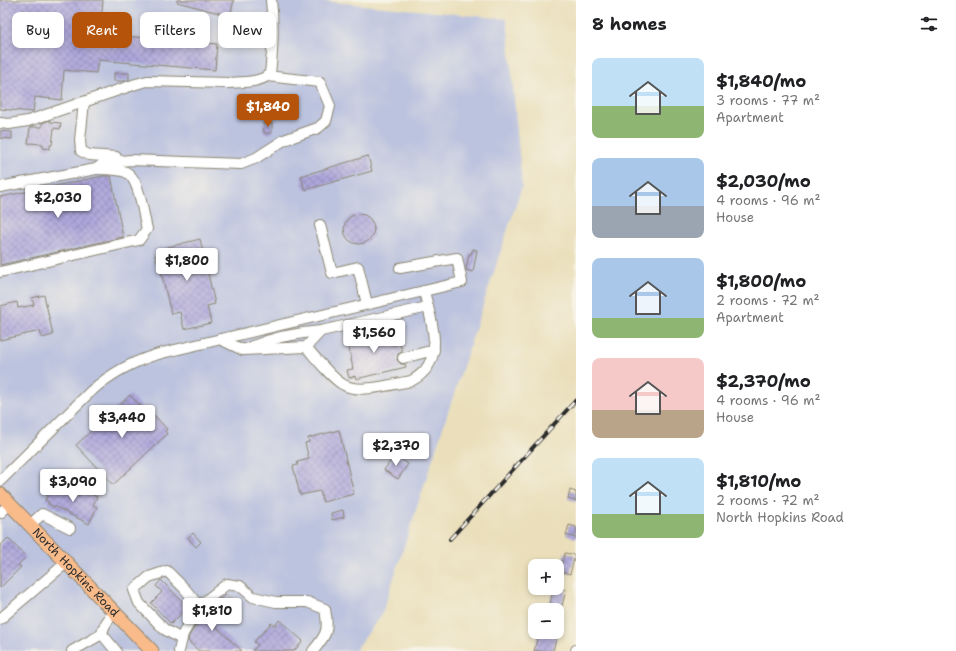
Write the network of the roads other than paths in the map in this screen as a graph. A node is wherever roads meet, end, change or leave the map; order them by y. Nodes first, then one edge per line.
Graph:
1 (271, 0) edge
2 (267, 76) junction
3 (84, 102) junction
4 (0, 123) edge
5 (124, 161) junction
6 (96, 169) junction
7 (0, 187) edge
8 (320, 225) dead end
9 (400, 268) dead end
10 (0, 272) edge
11 (424, 291) junction
12 (367, 304) junction
13 (428, 307) junction
14 (322, 332) junction
15 (220, 339) junction
16 (306, 347) junction
17 (243, 350) junction
18 (434, 350) junction
19 (404, 358) dead end
20 (0, 481) edge
21 (0, 494) edge
22 (5, 508) edge
23 (30, 525) junction
24 (70, 528) dead end
25 (66, 562) junction
26 (199, 606) junction
27 (114, 612) junction
28 (0, 619) edge
29 (102, 634) junction
30 (181, 640) junction
31 (72, 651) edge
32 (116, 651) edge
33 (152, 651) edge
34 (179, 651) edge
35 (313, 651) edge

1 - 2 lane
2 - 3 lane
2 - 5 lane
3 - 4 lane
3 - 5 lane
5 - 6 lane
6 - 7 lane
6 - 10 lane
8 - 12 lane
9 - 11 lane
11 - 12 lane
11 - 13 lane
12 - 15 lane
13 - 14 lane
13 - 18 lane
14 - 16 lane
14 - 17 lane
15 - 17 lane
15 - 20 lane
16 - 17 lane
16 - 18 lane
18 - 19 lane
21 - 22 main road, North Hopkins Road
22 - 23 main road, North Hopkins Road
23 - 24 lane
23 - 25 main road, North Hopkins Road
25 - 27 main road, North Hopkins Road
25 - 28 lane
26 - 30 lane
26 - 30 lane
26 - 35 lane
27 - 29 lane
27 - 33 main road, North Hopkins Road
29 - 31 lane
29 - 32 lane
30 - 34 lane

